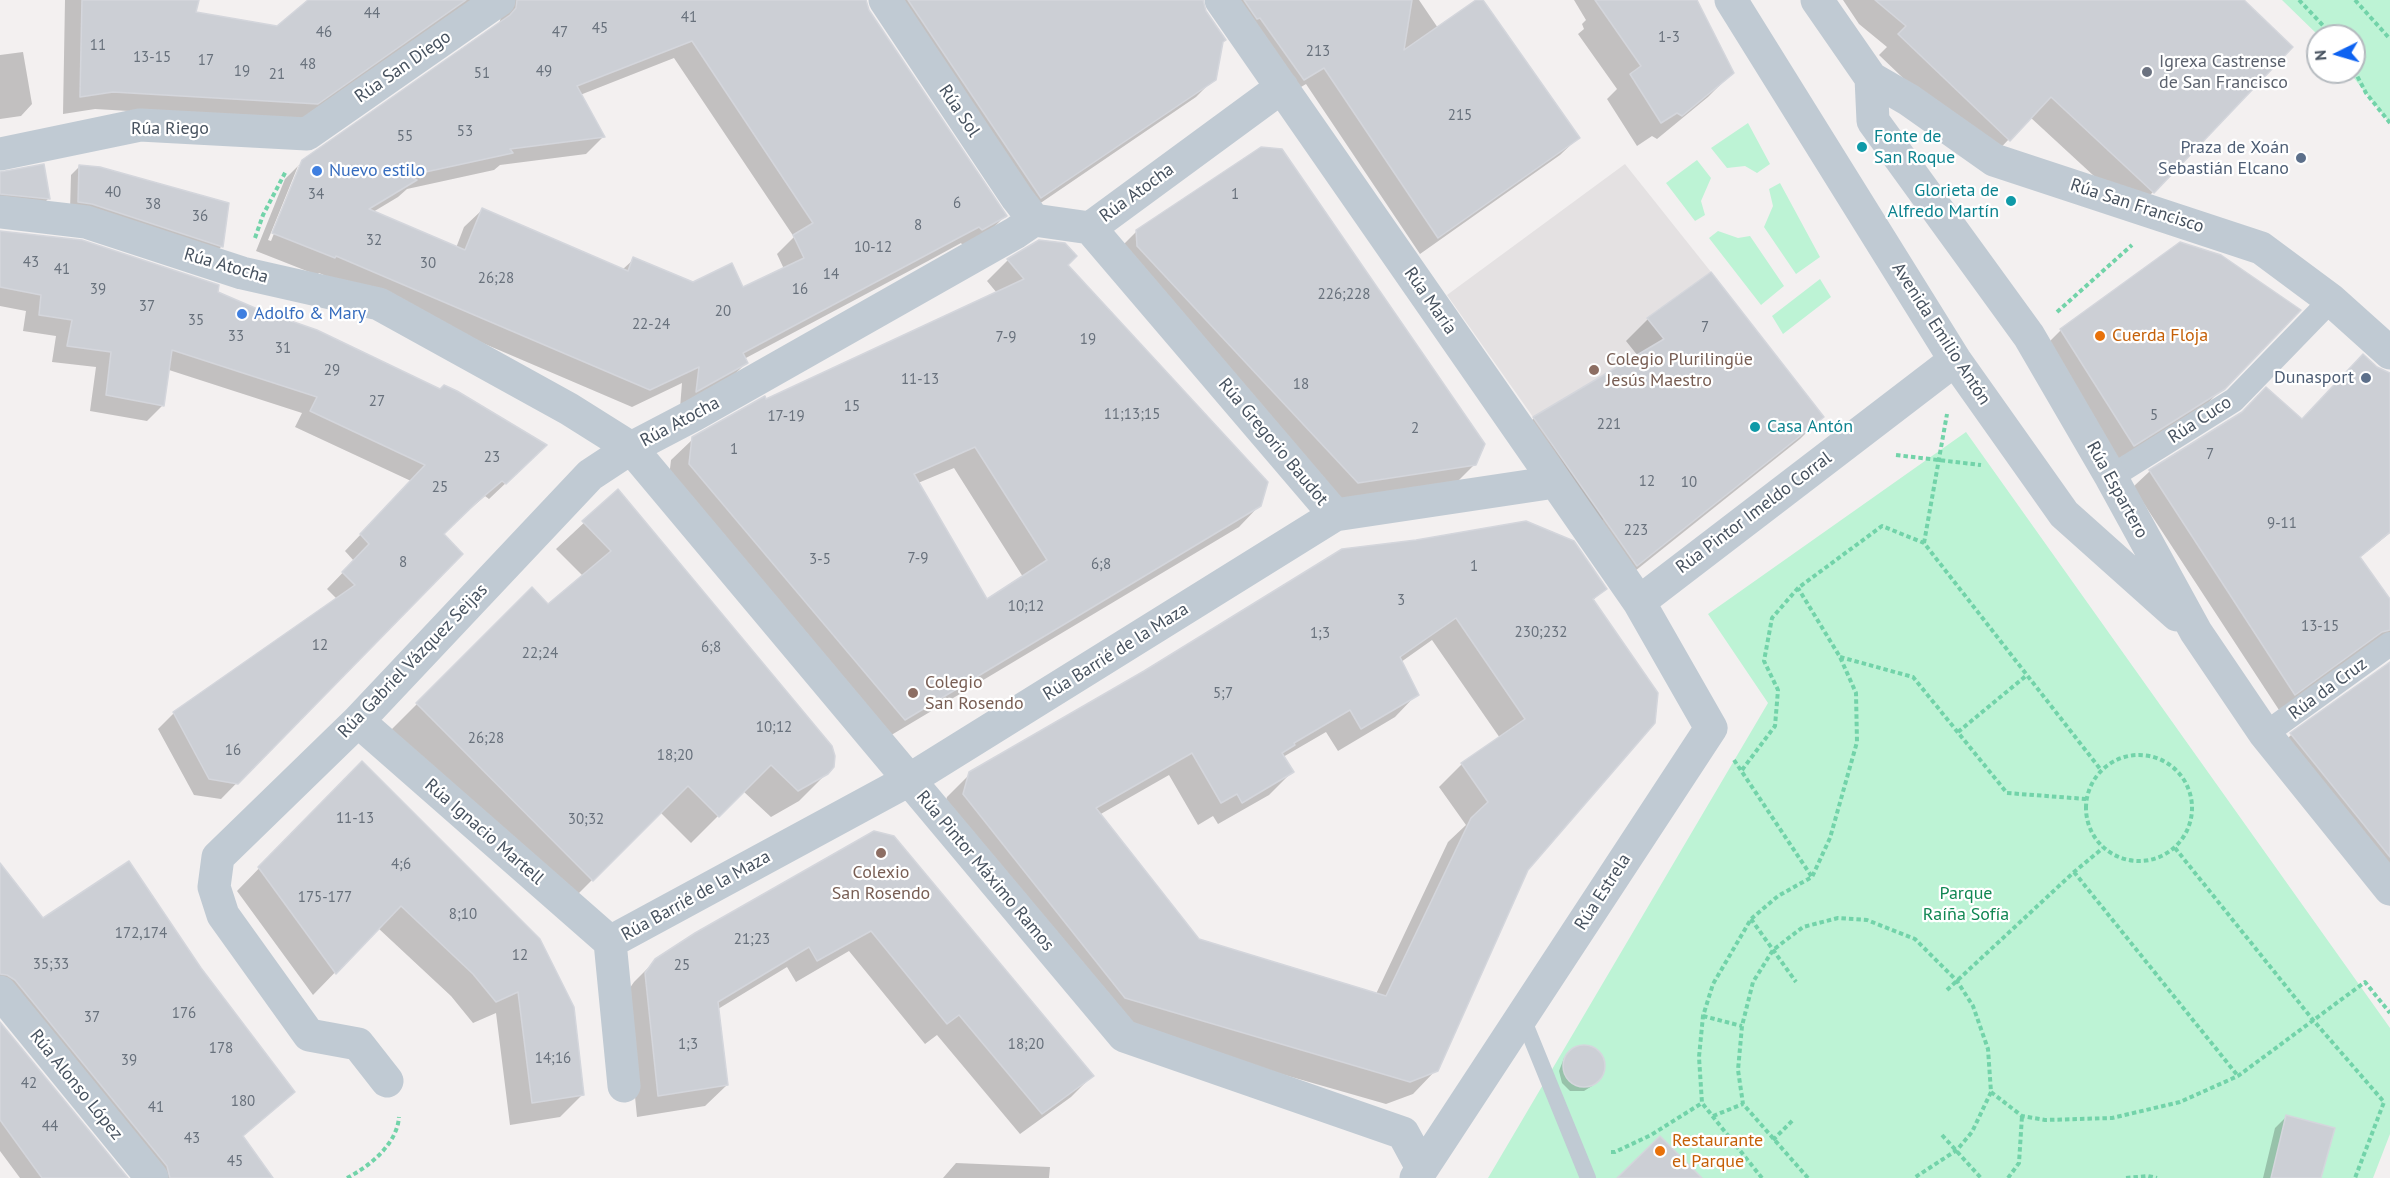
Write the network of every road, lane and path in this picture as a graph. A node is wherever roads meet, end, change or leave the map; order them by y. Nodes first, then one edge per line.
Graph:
1 (499, 0) edge
2 (885, 0) edge
3 (1221, 0) edge
4 (1731, 0) edge
5 (1817, 0) edge
6 (2299, 0) edge
7 (2355, 0) edge
8 (2321, 24) edge
9 (2390, 39) edge
10 (1871, 78) junction
11 (2361, 84) edge
12 (1282, 87) junction
13 (2390, 123) edge
14 (307, 134) joint
15 (0, 154) edge
16 (0, 212) edge
17 (263, 214) dead end
18 (2165, 215) junction
19 (1034, 220) junction
20 (1090, 228) junction
21 (253, 246) dead end
22 (2331, 300) junction
23 (2029, 336) junction
24 (2389, 350) edge
25 (1955, 360) junction
26 (631, 447) junction
27 (1839, 448) junction
28 (1940, 460) junction
29 (2033, 470) junction
30 (2110, 477) junction
31 (1555, 482) junction
32 (1335, 515) junction
33 (1924, 543) junction
34 (1798, 588) junction
35 (1639, 602) junction
36 (2196, 632) junction
37 (2390, 644) edge
38 (1840, 657) junction
39 (2027, 675) junction
40 (358, 721) junction
41 (1711, 728) junction
42 (1958, 732) junction
43 (2265, 734) junction
44 (1742, 770) junction
45 (2101, 770) junction
46 (909, 780) junction
47 (2086, 798) junction
48 (2103, 848) junction
49 (2175, 848) junction
50 (2074, 872) junction
51 (1812, 877) junction
52 (2390, 890) edge
53 (1751, 920) junction
54 (610, 942) junction
55 (1773, 950) junction
56 (1957, 981) junction
57 (1796, 982) dead end
58 (1947, 990) dead end
59 (0, 992) edge
60 (2390, 1013) edge
61 (1522, 1016) junction
62 (1703, 1016) junction
63 (2313, 1020) junction
64 (1742, 1026) junction
65 (2238, 1076) junction
66 (387, 1081) joint
67 (624, 1086) dead end
68 (1991, 1092) junction
69 (1702, 1103) junction
70 (1743, 1104) junction
71 (1713, 1116) junction
72 (2022, 1116) junction
73 (1794, 1119) dead end
74 (1942, 1135) dead end
75 (1773, 1140) junction
76 (1578, 1150) junction
77 (1957, 1150) junction
78 (1419, 1173) edge
79 (152, 1178) edge
80 (347, 1178) edge
81 (1588, 1178) edge
82 (1762, 1178) edge
83 (1808, 1178) edge
84 (1914, 1178) edge
85 (1981, 1178) edge
86 (2008, 1178) edge
87 (2126, 1178) edge
88 (2157, 1178) edge
89 (2355, 1178) edge

1 - 14 street, Rúa San Diego
2 - 19 street, Rúa Sol
3 - 12 street, Rúa María
4 - 25 street, Avenida Emilio Antón
5 - 10 street
6 - 8 path
7 - 9 path
10 - 18 street, Rúa San Francisco
10 - 23 street, Rúa Espartero
11 - 13 path
12 - 20 street, Rúa Atocha
12 - 31 street, Rúa María
14 - 15 street, Rúa Riego
16 - 26 street, Rúa Atocha
17 - 21 path
18 - 22 street, Rúa San Francisco
18 - 23 path
19 - 20 street, Rúa Atocha
19 - 26 street, Rúa Atocha
20 - 32 street, Rúa Gregorio Baudot
22 - 24 street, Rúa San Francisco
22 - 30 street, Rúa Cuco
23 - 30 street, Rúa Espartero
25 - 27 street, Rúa Pintor Imeldo Corral
25 - 29 street, Avenida Emilio Antón
26 - 40 street, Rúa Gabriel Vázquez Seijas
26 - 46 street, Rúa Pintor Máximo Ramos
27 - 28 path
27 - 35 street, Rúa Pintor Imeldo Corral
28 - 29 path
28 - 33 path
29 - 36 street, Avenida Emilio Antón
30 - 36 street, Rúa Espartero
31 - 32 street, Rúa Gregorio Baudot
31 - 35 street, Rúa María
32 - 46 street, Rúa Barrié de la Maza
33 - 34 path
33 - 39 path
34 - 38 path
34 - 44 path
35 - 41 street
36 - 43 street, Rúa Espartero
37 - 43 street, Rúa da Cruz
38 - 42 path
38 - 51 path
39 - 42 path
39 - 45 path
40 - 54 street, Rúa Ignacio Martell
40 - 66 street, Rúa Gabriel Vázquez Seijas
41 - 44 path
41 - 61 street, Rúa Estrela
42 - 47 path
43 - 52 street, Rúa Espartero
44 - 51 path
45 - 47 path
45 - 49 path
46 - 54 street, Rúa Barrié de la Maza
46 - 78 street, Rúa Pintor Máximo Ramos
47 - 48 path
48 - 49 path
48 - 50 path
49 - 63 path
50 - 56 path
50 - 65 path
51 - 53 path
53 - 55 path
53 - 62 path
54 - 67 street
55 - 56 path
55 - 57 path
55 - 64 path
56 - 58 path
56 - 68 path
59 - 79 street, Rúa Alonso López
60 - 63 path
61 - 76 lane
61 - 78 street, Rúa Estrela
62 - 64 path
62 - 69 path
63 - 65 path
63 - 89 path
64 - 70 path
65 - 72 path
66 - 80 path
68 - 72 path
68 - 77 path
69 - 71 path
69 - 76 path
70 - 71 path
70 - 75 path
71 - 82 path
72 - 86 path
73 - 75 path
74 - 77 path
75 - 83 path
76 - 81 lane
77 - 84 path
77 - 85 path
87 - 88 path

